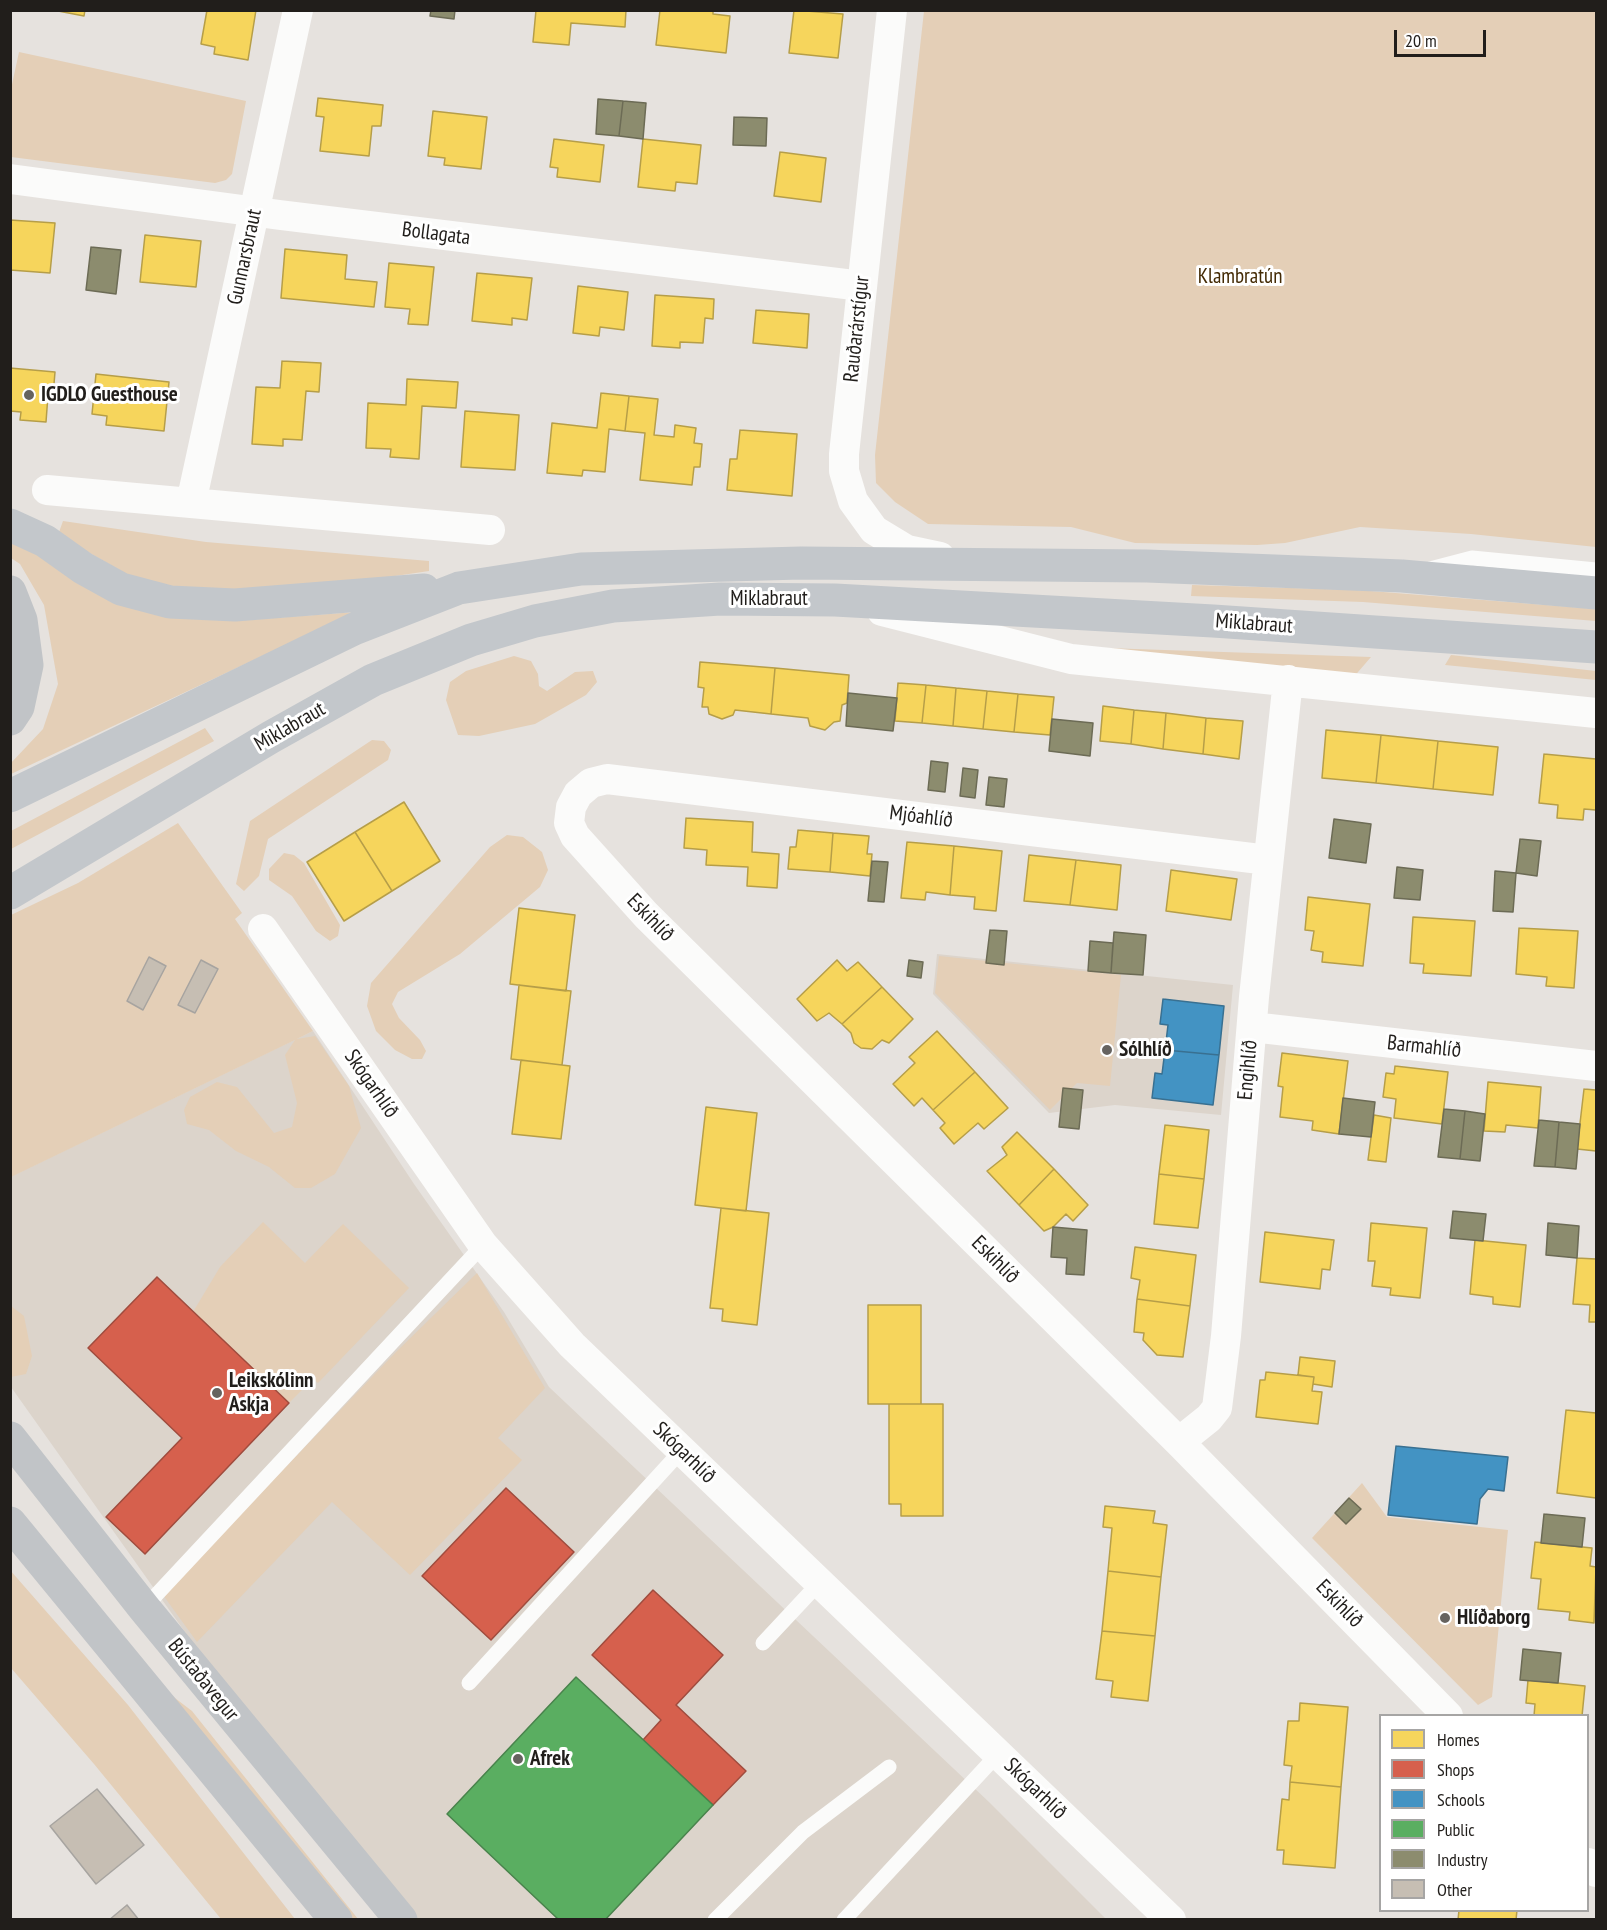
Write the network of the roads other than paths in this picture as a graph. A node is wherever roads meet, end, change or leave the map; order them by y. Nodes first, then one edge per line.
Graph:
1 (298, 10) edge
2 (892, 10) edge
3 (10, 179) edge
4 (255, 211) junction
5 (862, 286) junction
6 (47, 490) dead end
7 (191, 503) junction
8 (10, 525) edge
9 (489, 530) dead end
10 (977, 563) junction
11 (1596, 570) edge
12 (1402, 576) junction
13 (459, 588) junction
14 (10, 592) edge
15 (1596, 593) edge
16 (835, 600) junction
17 (1596, 647) edge
18 (1288, 680) junction
19 (1596, 713) edge
20 (10, 719) edge
21 (578, 794) joint
22 (10, 796) edge
23 (1268, 860) junction
24 (10, 893) edge
25 (263, 929) dead end
26 (1252, 1028) junction
27 (1596, 1066) edge
28 (483, 1245) junction
29 (10, 1438) edge
30 (1179, 1442) junction
31 (682, 1450) junction
32 (10, 1523) edge
33 (820, 1582) junction
34 (144, 1608) junction
35 (763, 1643) dead end
36 (469, 1683) dead end
37 (1446, 1714) edge
38 (998, 1754) junction
39 (889, 1767) dead end
40 (1160, 1916) edge
41 (336, 1920) edge
42 (401, 1920) edge
43 (715, 1920) edge
44 (844, 1920) edge

1 - 4 street, Gunnarsbraut
2 - 5 street, Rauðarárstígur
3 - 4 street, Bollagata
4 - 5 street, Bollagata
4 - 7 street, Gunnarsbraut
5 - 10 street, Rauðarárstígur
6 - 7 street
7 - 9 street
8 - 13 highway
10 - 12 highway, Miklabraut
10 - 13 highway, Miklabraut
11 - 12 lane, Miklabraut
12 - 15 highway, Miklabraut
13 - 22 highway, Miklabraut
14 - 20 main road
16 - 17 highway, Miklabraut
16 - 18 street
16 - 24 highway, Miklabraut
18 - 19 street
18 - 23 street, Engihlíð
21 - 23 street, Mjóahlíð
21 - 30 street, Eskihlíð
23 - 26 street, Engihlíð
25 - 28 street, Skógarhlíð
26 - 27 street, Barmahlíð
26 - 30 street, Engihlíð
28 - 31 street, Skógarhlíð
28 - 34 lane
29 - 34 main road, Bústaðavegur
30 - 37 street, Eskihlíð
31 - 33 street, Skógarhlíð
31 - 36 lane
32 - 41 main road
33 - 35 lane
33 - 38 street, Skógarhlíð
34 - 42 main road, Bústaðavegur
38 - 40 street, Skógarhlíð
38 - 44 lane
39 - 43 lane

